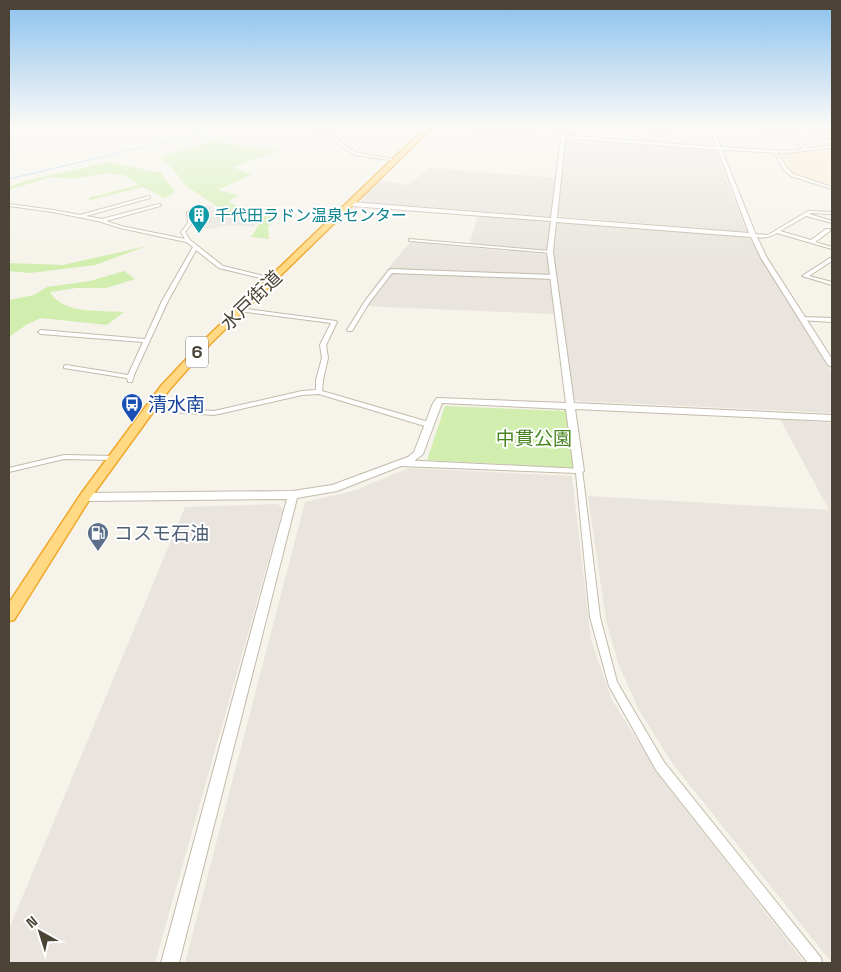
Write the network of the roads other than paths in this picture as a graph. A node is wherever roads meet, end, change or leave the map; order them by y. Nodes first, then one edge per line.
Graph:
1 (384, 172) edge
2 (559, 172) edge
3 (729, 172) edge
4 (789, 172) edge
5 (832, 188) edge
6 (150, 197) dead end
7 (351, 204) junction
8 (9, 205) edge
9 (159, 205) dead end
10 (189, 212) dead end
11 (832, 213) edge
12 (806, 215) junction
13 (79, 216) junction
14 (554, 219) junction
15 (101, 221) junction
16 (832, 222) edge
17 (828, 230) dead end
18 (777, 232) junction
19 (753, 235) junction
20 (411, 240) dead end
21 (188, 241) junction
22 (812, 242) junction
23 (195, 248) junction
24 (832, 248) edge
25 (550, 252) junction
26 (832, 259) edge
27 (554, 277) junction
28 (273, 279) junction
29 (832, 284) edge
30 (240, 310) junction
31 (802, 319) junction
32 (832, 320) edge
33 (350, 330) dead end
34 (41, 332) dead end
35 (147, 341) junction
36 (832, 363) edge
37 (66, 367) dead end
38 (319, 392) junction
39 (570, 405) junction
40 (148, 409) junction
41 (832, 418) edge
42 (430, 425) junction
43 (113, 458) junction
44 (401, 463) junction
45 (9, 470) edge
46 (579, 471) junction
47 (293, 495) junction
48 (85, 497) junction
49 (9, 615) edge
50 (170, 963) edge
51 (816, 963) edge

1 - 7 highway, 水戸街道 / 6
2 - 14 street
3 - 19 street
4 - 5 street
6 - 13 street
7 - 14 street
7 - 28 highway, 水戸街道 / 6
8 - 13 street
9 - 15 street
10 - 21 street
11 - 12 street
12 - 16 street
12 - 18 street
13 - 15 street
14 - 19 street
14 - 25 street
15 - 21 street
17 - 22 street
18 - 19 street
18 - 22 street
19 - 31 street
20 - 25 street
21 - 23 street
22 - 24 street
23 - 28 street
23 - 35 street
25 - 27 street
26 - 29 street
27 - 33 street
27 - 39 street
28 - 30 highway, 水戸街道 / 6
30 - 38 street
30 - 40 highway, 水戸街道 / 6
31 - 32 street
31 - 36 street
34 - 35 street
35 - 37 street
38 - 40 street
38 - 42 street
39 - 41 street
39 - 42 street
39 - 46 street
40 - 43 highway, 水戸街道 / 6
42 - 44 street
43 - 45 street
43 - 48 highway, 水戸街道 / 6
44 - 46 street
44 - 47 street
46 - 51 street
47 - 48 street
47 - 50 street
48 - 49 highway, 水戸街道 / 6

